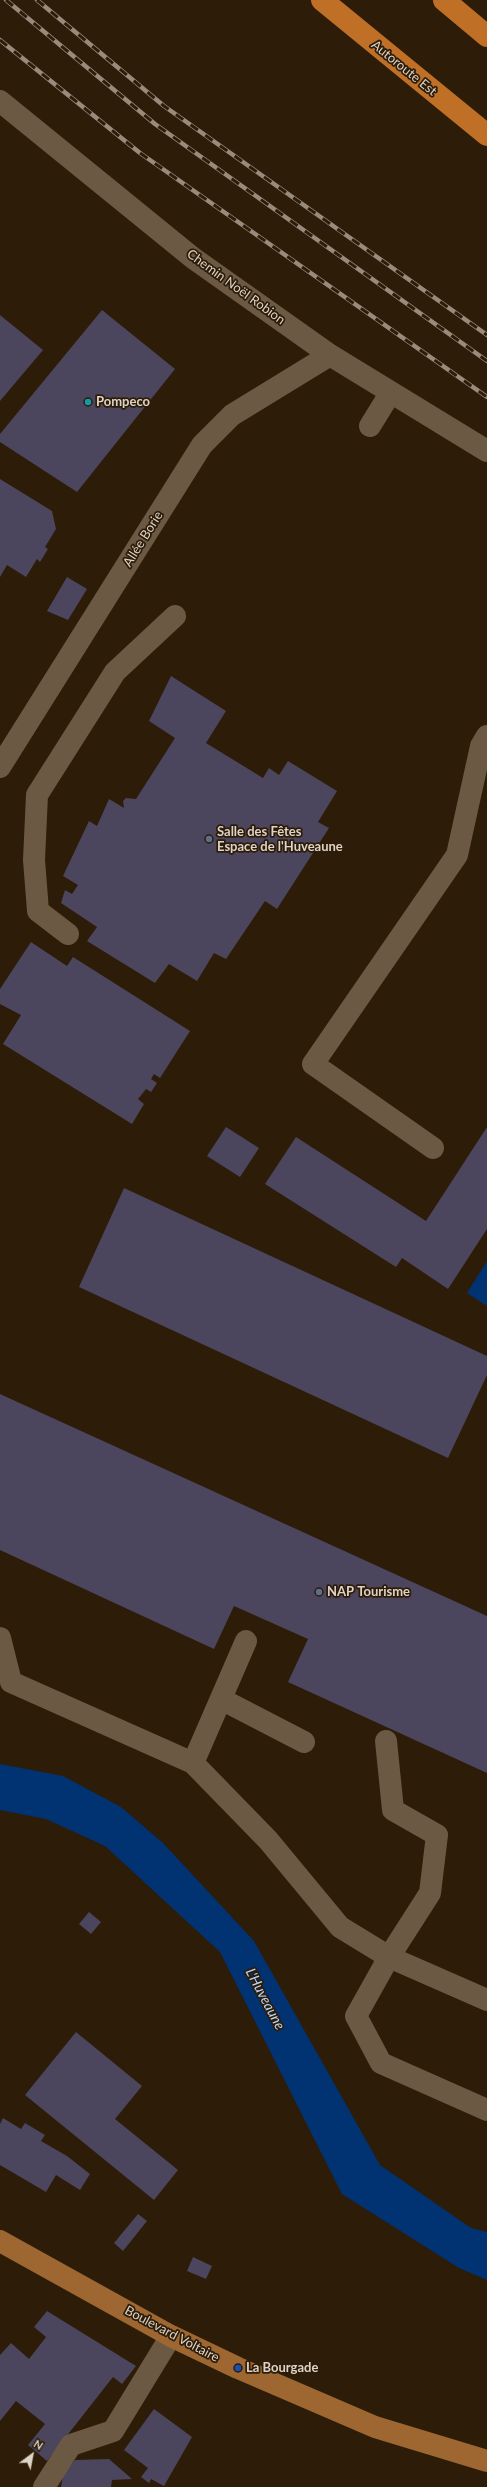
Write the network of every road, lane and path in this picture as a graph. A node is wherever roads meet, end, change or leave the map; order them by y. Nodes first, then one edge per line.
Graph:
1 (322, 0) edge
2 (444, 0) edge
3 (487, 36) edge
4 (0, 101) edge
5 (487, 135) edge
6 (330, 355) junction
7 (391, 392) junction
8 (370, 426) dead end
9 (487, 451) edge
10 (175, 616) dead end
11 (487, 736) edge
12 (0, 767) edge
13 (68, 934) dead end
14 (433, 1148) dead end
15 (0, 1638) edge
16 (246, 1641) dead end
17 (221, 1699) junction
18 (386, 1741) dead end
19 (304, 1742) dead end
20 (193, 1763) junction
21 (389, 1957) junction
22 (487, 2000) edge
23 (487, 2110) edge
24 (0, 2241) edge
25 (170, 2336) junction
26 (487, 2461) edge
27 (44, 2487) edge

1 - 5 highway, Autoroute Est
2 - 3 highway
4 - 6 street, Chemin Noël Robion
6 - 7 street, Chemin Noël Robion
6 - 12 street, Allée Borie
7 - 8 street
7 - 9 street, Chemin Noël Robion
10 - 13 street
11 - 14 street
15 - 20 street
16 - 17 street
17 - 19 street
17 - 20 street
18 - 21 street
20 - 21 street
21 - 22 street
21 - 23 street
24 - 25 main road, Boulevard Voltaire
25 - 26 main road, Boulevard Voltaire
25 - 27 street

